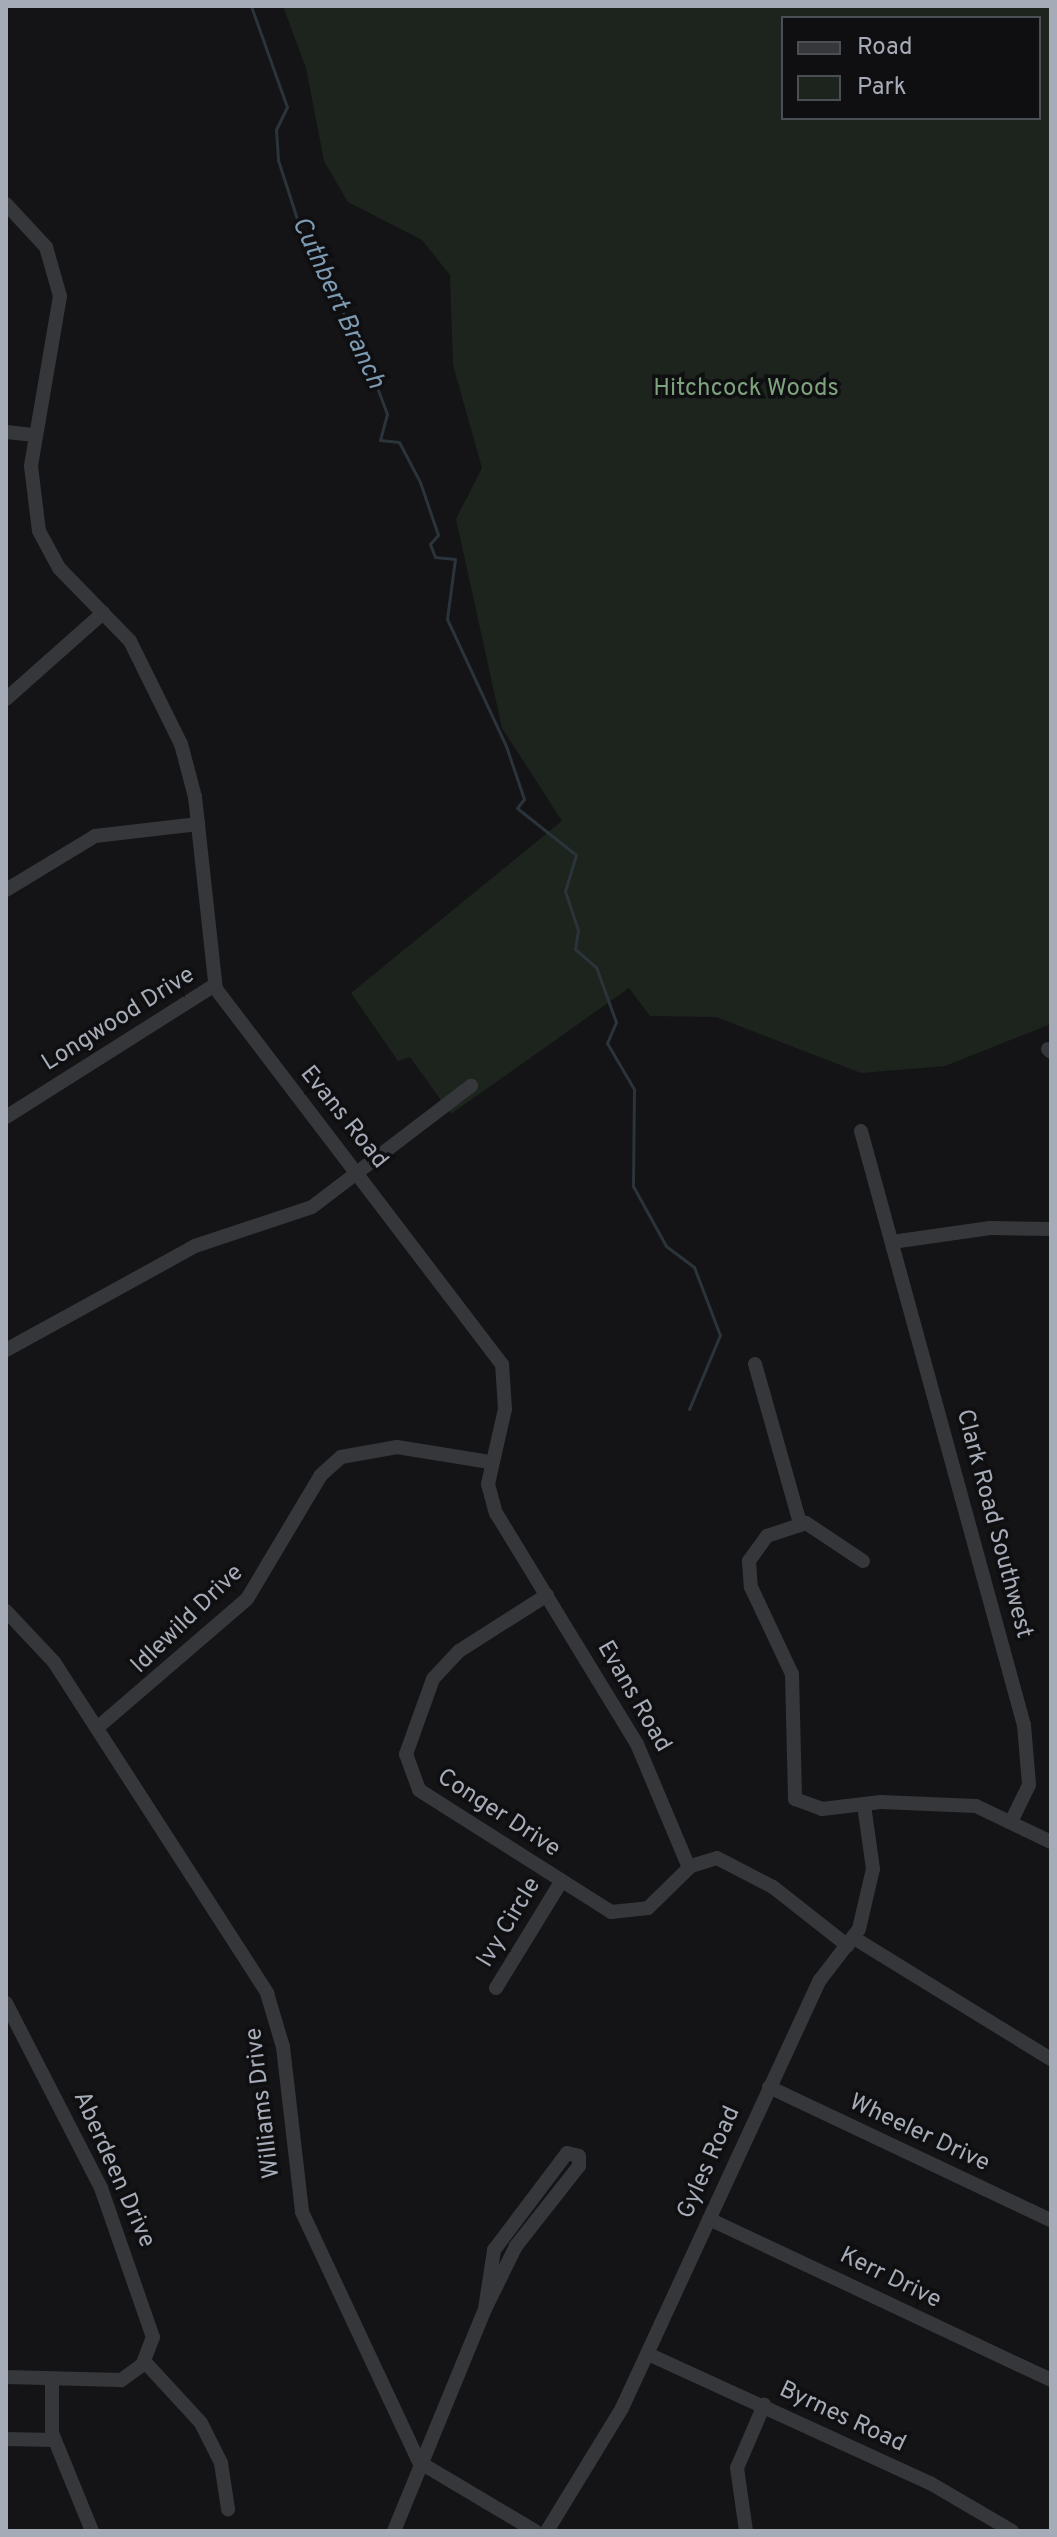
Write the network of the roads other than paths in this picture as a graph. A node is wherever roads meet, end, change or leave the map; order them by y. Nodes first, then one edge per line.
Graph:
1 (6, 204) edge
2 (6, 432) edge
3 (36, 435) junction
4 (103, 613) junction
5 (6, 699) edge
6 (198, 824) junction
7 (6, 890) edge
8 (215, 985) junction
9 (471, 1086) dead end
10 (6, 1117) edge
11 (861, 1131) dead end
12 (360, 1175) junction
13 (1051, 1229) edge
14 (892, 1242) junction
15 (6, 1350) edge
16 (755, 1364) dead end
17 (490, 1462) junction
18 (800, 1523) junction
19 (863, 1561) dead end
20 (547, 1595) junction
21 (6, 1611) edge
22 (97, 1728) junction
23 (864, 1805) junction
24 (1018, 1820) junction
25 (1051, 1830) edge
26 (1051, 1842) edge
27 (689, 1868) junction
28 (561, 1882) junction
29 (851, 1942) junction
30 (496, 1988) dead end
31 (6, 2003) edge
32 (1051, 2059) edge
33 (769, 2087) junction
34 (709, 2219) junction
35 (1051, 2220) edge
36 (485, 2309) junction
37 (648, 2354) junction
38 (144, 2361) junction
39 (6, 2377) edge
40 (52, 2379) junction
41 (1051, 2380) edge
42 (764, 2405) junction
43 (6, 2439) edge
44 (54, 2440) junction
45 (422, 2467) junction
46 (228, 2509) dead end
47 (92, 2531) edge
48 (394, 2531) edge
49 (535, 2531) edge
50 (547, 2531) edge
51 (746, 2531) edge
52 (1012, 2531) edge

1 - 3 street
2 - 3 street
3 - 4 street
4 - 5 street
4 - 6 street
6 - 7 street
6 - 8 street
8 - 10 street, Longwood Drive
8 - 12 street, Evans Road
9 - 12 street
11 - 14 street, Clark Road Southwest
12 - 15 street
12 - 17 street, Evans Road
13 - 14 street
14 - 24 street, Clark Road Southwest
16 - 18 street
17 - 20 street, Evans Road
17 - 22 street, Idlewild Drive
18 - 19 street
18 - 23 street
20 - 27 street, Evans Road
20 - 28 street, Conger Drive
21 - 22 street, Williams Drive
22 - 45 street, Williams Drive
23 - 24 street
23 - 29 street, Gyles Road
24 - 25 street
24 - 26 street
27 - 28 street, Conger Drive
27 - 29 street
28 - 30 street, Ivy Circle
29 - 32 street
29 - 33 street, Gyles Road
31 - 38 street, Aberdeen Drive
33 - 34 street, Gyles Road
33 - 35 street, Wheeler Drive
34 - 37 street, Gyles Road
34 - 41 street, Kerr Drive
36 - 36 street
36 - 45 street
37 - 42 street, Byrnes Road
37 - 50 street, Gyles Road
38 - 40 street
38 - 46 street
39 - 40 street
40 - 44 street
42 - 51 street
42 - 52 street, Byrnes Road
43 - 44 street
44 - 47 street
45 - 48 street
45 - 49 street

